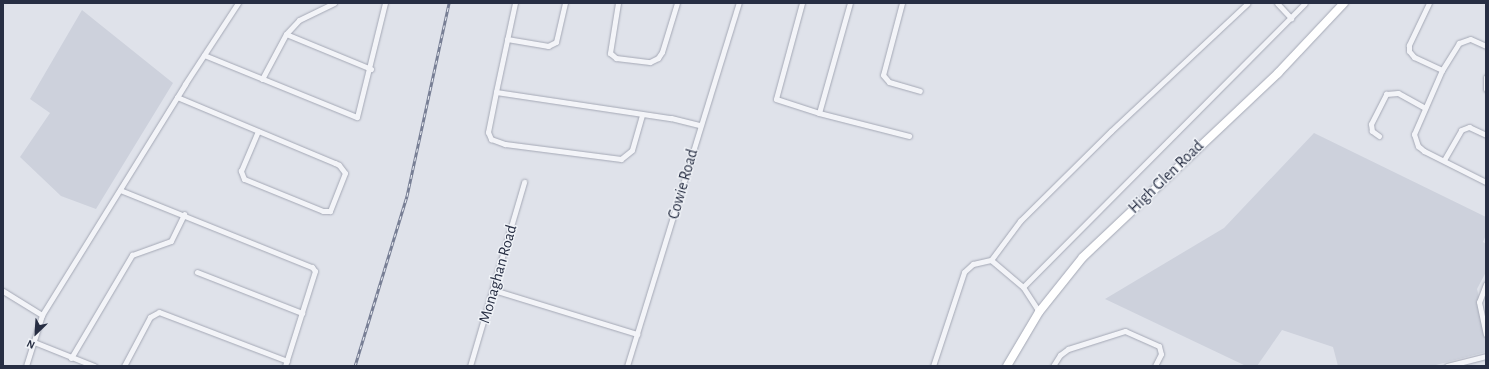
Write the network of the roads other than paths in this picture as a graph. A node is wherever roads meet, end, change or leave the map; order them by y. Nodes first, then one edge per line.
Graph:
1 (238, 3) edge
2 (334, 3) edge
3 (385, 3) edge
4 (515, 3) edge
5 (565, 3) edge
6 (618, 3) edge
7 (677, 3) edge
8 (739, 3) edge
9 (802, 3) edge
10 (850, 3) edge
11 (902, 3) edge
12 (1248, 3) edge
13 (1277, 3) edge
14 (1305, 3) edge
15 (1344, 3) edge
16 (1429, 3) edge
17 (1291, 18) junction
18 (286, 34) junction
19 (507, 39) junction
20 (1486, 46) edge
21 (204, 54) junction
22 (371, 69) junction
23 (1442, 70) junction
24 (1486, 77) edge
25 (262, 79) junction
26 (1486, 89) edge
27 (920, 91) dead end
28 (496, 92) junction
29 (177, 97) junction
30 (1426, 108) junction
31 (819, 113) junction
32 (642, 114) junction
33 (700, 125) junction
34 (258, 131) junction
35 (1486, 135) edge
36 (909, 136) dead end
37 (1379, 136) dead end
38 (1444, 160) junction
39 (524, 182) dead end
40 (1486, 182) edge
41 (120, 190) junction
42 (184, 214) junction
43 (991, 260) junction
44 (197, 272) dead end
45 (1486, 284) edge
46 (1023, 287) junction
47 (494, 290) junction
48 (3, 291) edge
49 (1039, 312) junction
50 (302, 313) junction
51 (42, 315) junction
52 (637, 334) junction
53 (1486, 334) edge
54 (34, 342) junction
55 (1486, 356) edge
56 (72, 358) junction
57 (286, 364) edge
58 (26, 366) edge
59 (94, 366) edge
60 (124, 366) edge
61 (470, 366) edge
62 (627, 366) edge
63 (933, 366) edge
64 (1007, 366) edge
65 (1052, 366) edge
66 (1155, 366) edge
67 (1447, 366) edge

1 - 21 street
2 - 18 street
3 - 22 street
4 - 19 street
5 - 19 street
6 - 7 street
8 - 33 street, Cowie Road
9 - 31 street
10 - 31 street
11 - 27 street
12 - 43 street
13 - 17 street
14 - 17 street
15 - 49 main road, High Glen Road
16 - 23 street
17 - 46 street
18 - 22 street
18 - 25 street
19 - 28 street
20 - 23 street
21 - 25 street
21 - 29 street
22 - 25 street
23 - 30 street
24 - 26 street
28 - 32 street
28 - 32 street
29 - 34 street
29 - 41 street
30 - 37 street
30 - 38 street
31 - 36 street
32 - 33 street
33 - 52 street, Cowie Road
34 - 34 street
35 - 38 street
38 - 40 street
39 - 47 street, Monaghan Road
41 - 42 street
41 - 51 street
42 - 50 street
42 - 56 street
43 - 46 street
43 - 63 street
44 - 50 street
45 - 53 street
46 - 49 street
47 - 52 street
47 - 61 street, Monaghan Road
48 - 51 street
49 - 64 main road, High Glen Road
50 - 57 street
51 - 54 street
52 - 62 street, Cowie Road
54 - 56 street
54 - 58 street
55 - 67 street
56 - 59 street
57 - 60 street
65 - 66 street

